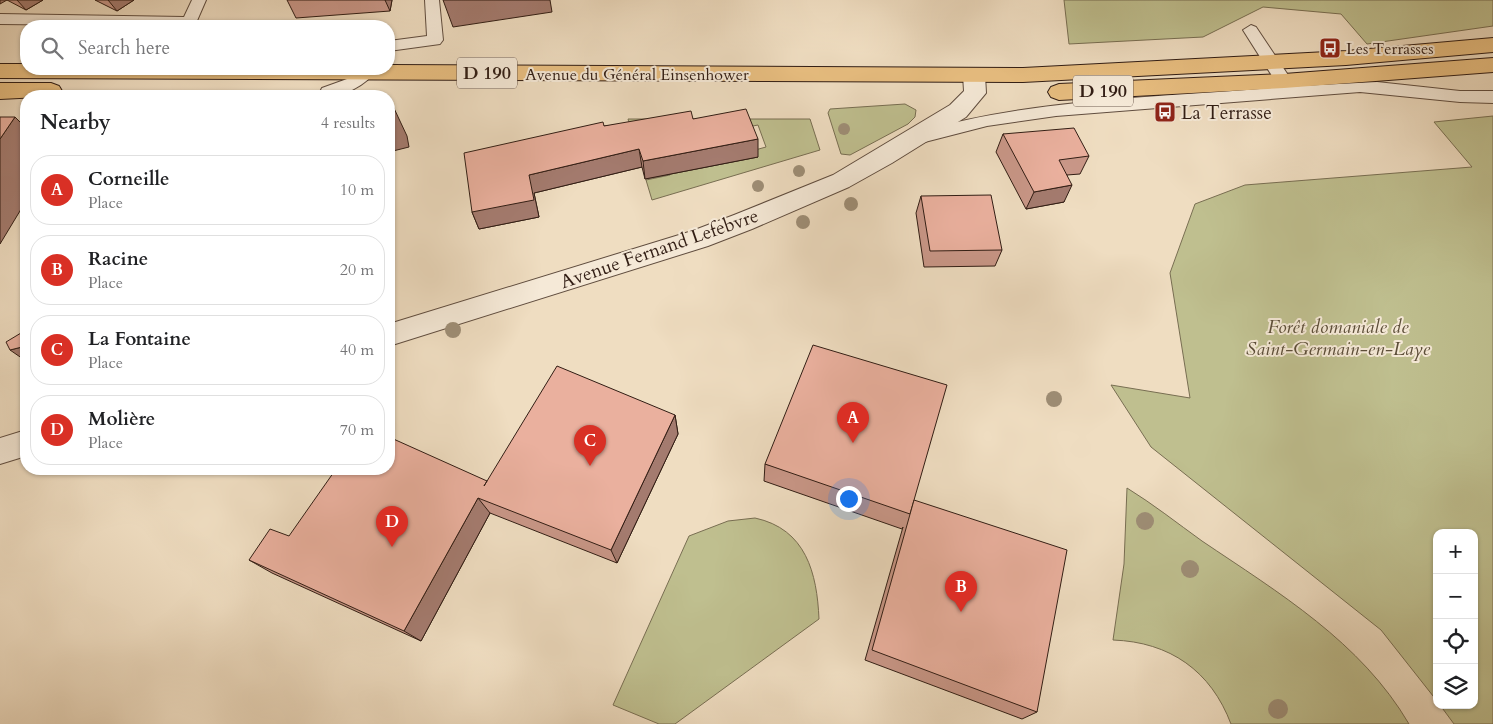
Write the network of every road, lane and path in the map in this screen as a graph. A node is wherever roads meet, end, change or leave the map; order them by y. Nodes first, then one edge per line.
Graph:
1 (200, 0) edge
2 (432, 0) edge
3 (0, 19) edge
4 (61, 20) edge
5 (191, 20) edge
6 (1251, 30) dead end
7 (395, 45) edge
8 (1493, 45) edge
9 (1314, 60) junction
10 (1272, 62) junction
11 (1493, 65) edge
12 (0, 72) edge
13 (20, 72) edge
14 (395, 72) edge
15 (362, 75) edge
16 (1284, 81) junction
17 (974, 84) junction
18 (1333, 84) junction
19 (334, 90) edge
20 (0, 91) edge
21 (20, 91) edge
22 (395, 92) edge
23 (1063, 92) junction
24 (1239, 95) junction
25 (1493, 97) edge
26 (1116, 106) junction
27 (916, 138) junction
28 (395, 333) edge
29 (20, 445) edge
30 (0, 451) edge

1 - 5 lane
2 - 7 lane
3 - 4 lane
6 - 10 lane
8 - 9 main road, D 190
9 - 10 main road, D 190
9 - 18 lane
10 - 16 lane
10 - 17 main road, D 190
11 - 18 main road, D 190
12 - 13 main road, Avenue du Général Einsenhower / D 190
14 - 17 main road, Avenue du Général Einsenhower / D 190
15 - 19 lane
16 - 18 main road, D 190
16 - 23 main road, D 190
16 - 24 lane
17 - 22 main road, Avenue du Général Einsenhower / D 190
17 - 23 main road, D 190
17 - 27 street, Avenue Fernand Lefebvre
18 - 24 lane
18 - 25 lane
20 - 21 main road, Avenue du Général Einsenhower / D 190
23 - 26 lane, D 190
24 - 26 lane
26 - 27 lane
27 - 28 street, Avenue Fernand Lefebvre
29 - 30 street

